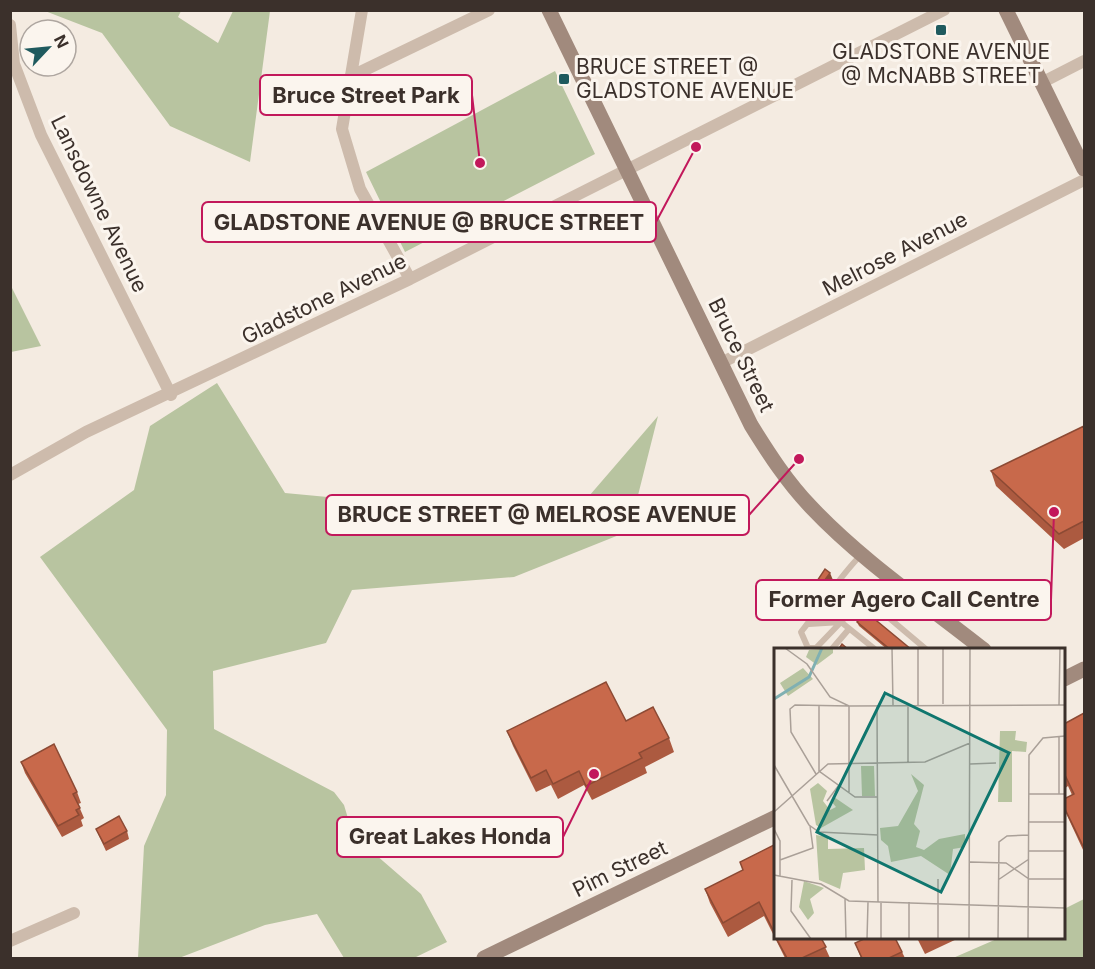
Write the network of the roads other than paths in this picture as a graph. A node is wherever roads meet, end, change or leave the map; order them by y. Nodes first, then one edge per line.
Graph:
1 (362, 10) edge
2 (489, 10) edge
3 (549, 10) edge
4 (944, 10) edge
5 (1006, 10) edge
6 (10, 25) edge
7 (1084, 61) edge
8 (350, 77) junction
9 (1041, 83) junction
10 (626, 169) junction
11 (1084, 169) edge
12 (1084, 180) edge
13 (410, 279) junction
14 (723, 362) junction
15 (171, 395) junction
16 (10, 475) edge
17 (862, 554) junction
18 (892, 577) junction
19 (871, 603) junction
20 (842, 622) junction
21 (808, 624) junction
22 (849, 628) junction
23 (810, 648) edge
24 (814, 648) edge
25 (833, 648) edge
26 (874, 648) edge
27 (925, 648) edge
28 (981, 648) edge
29 (1084, 669) edge
30 (1065, 678) edge
31 (774, 818) edge
32 (74, 913) dead end
33 (10, 941) edge
34 (484, 958) edge

1 - 8 street
2 - 8 street
3 - 10 main road, Bruce Street
4 - 10 street, Gladstone Avenue
5 - 9 main road
6 - 15 street, Lansdowne Avenue
7 - 9 street
8 - 13 street
9 - 11 main road
10 - 13 street, Gladstone Avenue
10 - 14 main road, Bruce Street
12 - 14 street, Melrose Avenue
13 - 15 street, Gladstone Avenue
14 - 17 main road, Bruce Street
15 - 16 street, Gladstone Avenue
17 - 18 main road, Bruce Street
17 - 21 lane
18 - 19 lane
18 - 28 main road, Bruce Street
19 - 20 lane
19 - 27 lane
20 - 21 lane
20 - 22 lane
20 - 24 lane
21 - 23 lane
22 - 25 lane
22 - 26 lane
29 - 30 main road
31 - 34 main road, Pim Street
32 - 33 street

